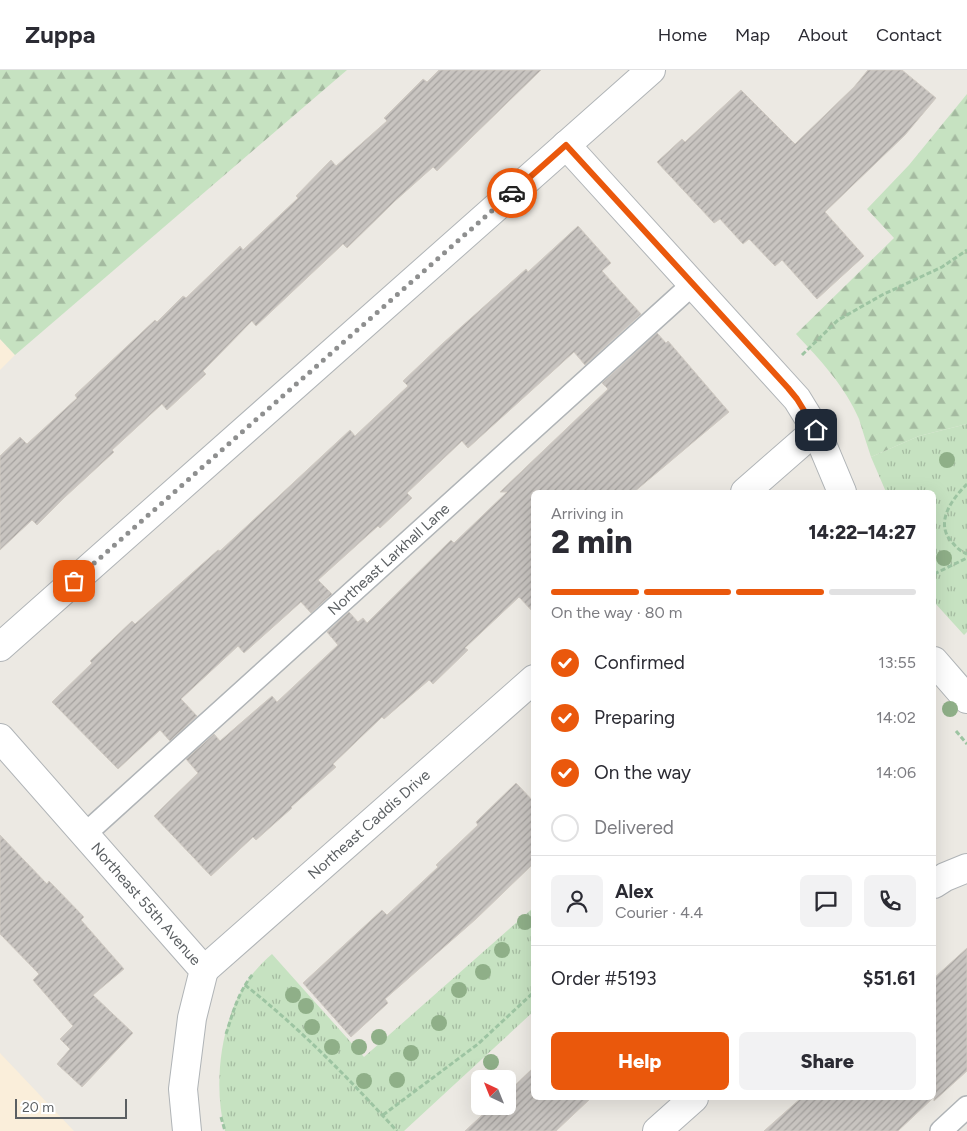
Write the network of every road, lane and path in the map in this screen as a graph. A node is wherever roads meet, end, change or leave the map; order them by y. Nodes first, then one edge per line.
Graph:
1 (651, 70) edge
2 (566, 145) junction
3 (967, 250) edge
4 (693, 284) junction
5 (778, 378) junction
6 (816, 430) junction
7 (967, 484) edge
8 (747, 490) edge
9 (841, 490) edge
10 (967, 554) edge
11 (967, 558) edge
12 (936, 573) edge
13 (0, 647) edge
14 (936, 663) edge
15 (531, 682) edge
16 (967, 699) edge
17 (0, 738) edge
18 (84, 835) junction
19 (967, 868) edge
20 (936, 883) edge
21 (204, 970) junction
22 (531, 995) edge
23 (225, 1036) dead end
24 (692, 1100) edge
25 (967, 1107) edge
26 (383, 1115) junction
27 (221, 1116) dead end
28 (187, 1131) edge
29 (225, 1131) edge
30 (397, 1131) edge
31 (657, 1131) edge
32 (941, 1131) edge

1 - 2 street
2 - 4 street
2 - 13 street
3 - 5 path
4 - 5 street
4 - 18 lane, Northeast Larkhall Lane
5 - 6 street
6 - 8 street
6 - 9 street
7 - 10 path
11 - 12 path
14 - 16 street
15 - 21 street, Northeast Caddis Drive
17 - 18 street, Northeast 55th Avenue
18 - 21 street, Northeast 55th Avenue
19 - 20 street
21 - 28 street, Northeast 55th Avenue
22 - 26 path
23 - 26 path
24 - 31 street
25 - 32 lane
26 - 30 path
27 - 29 path

